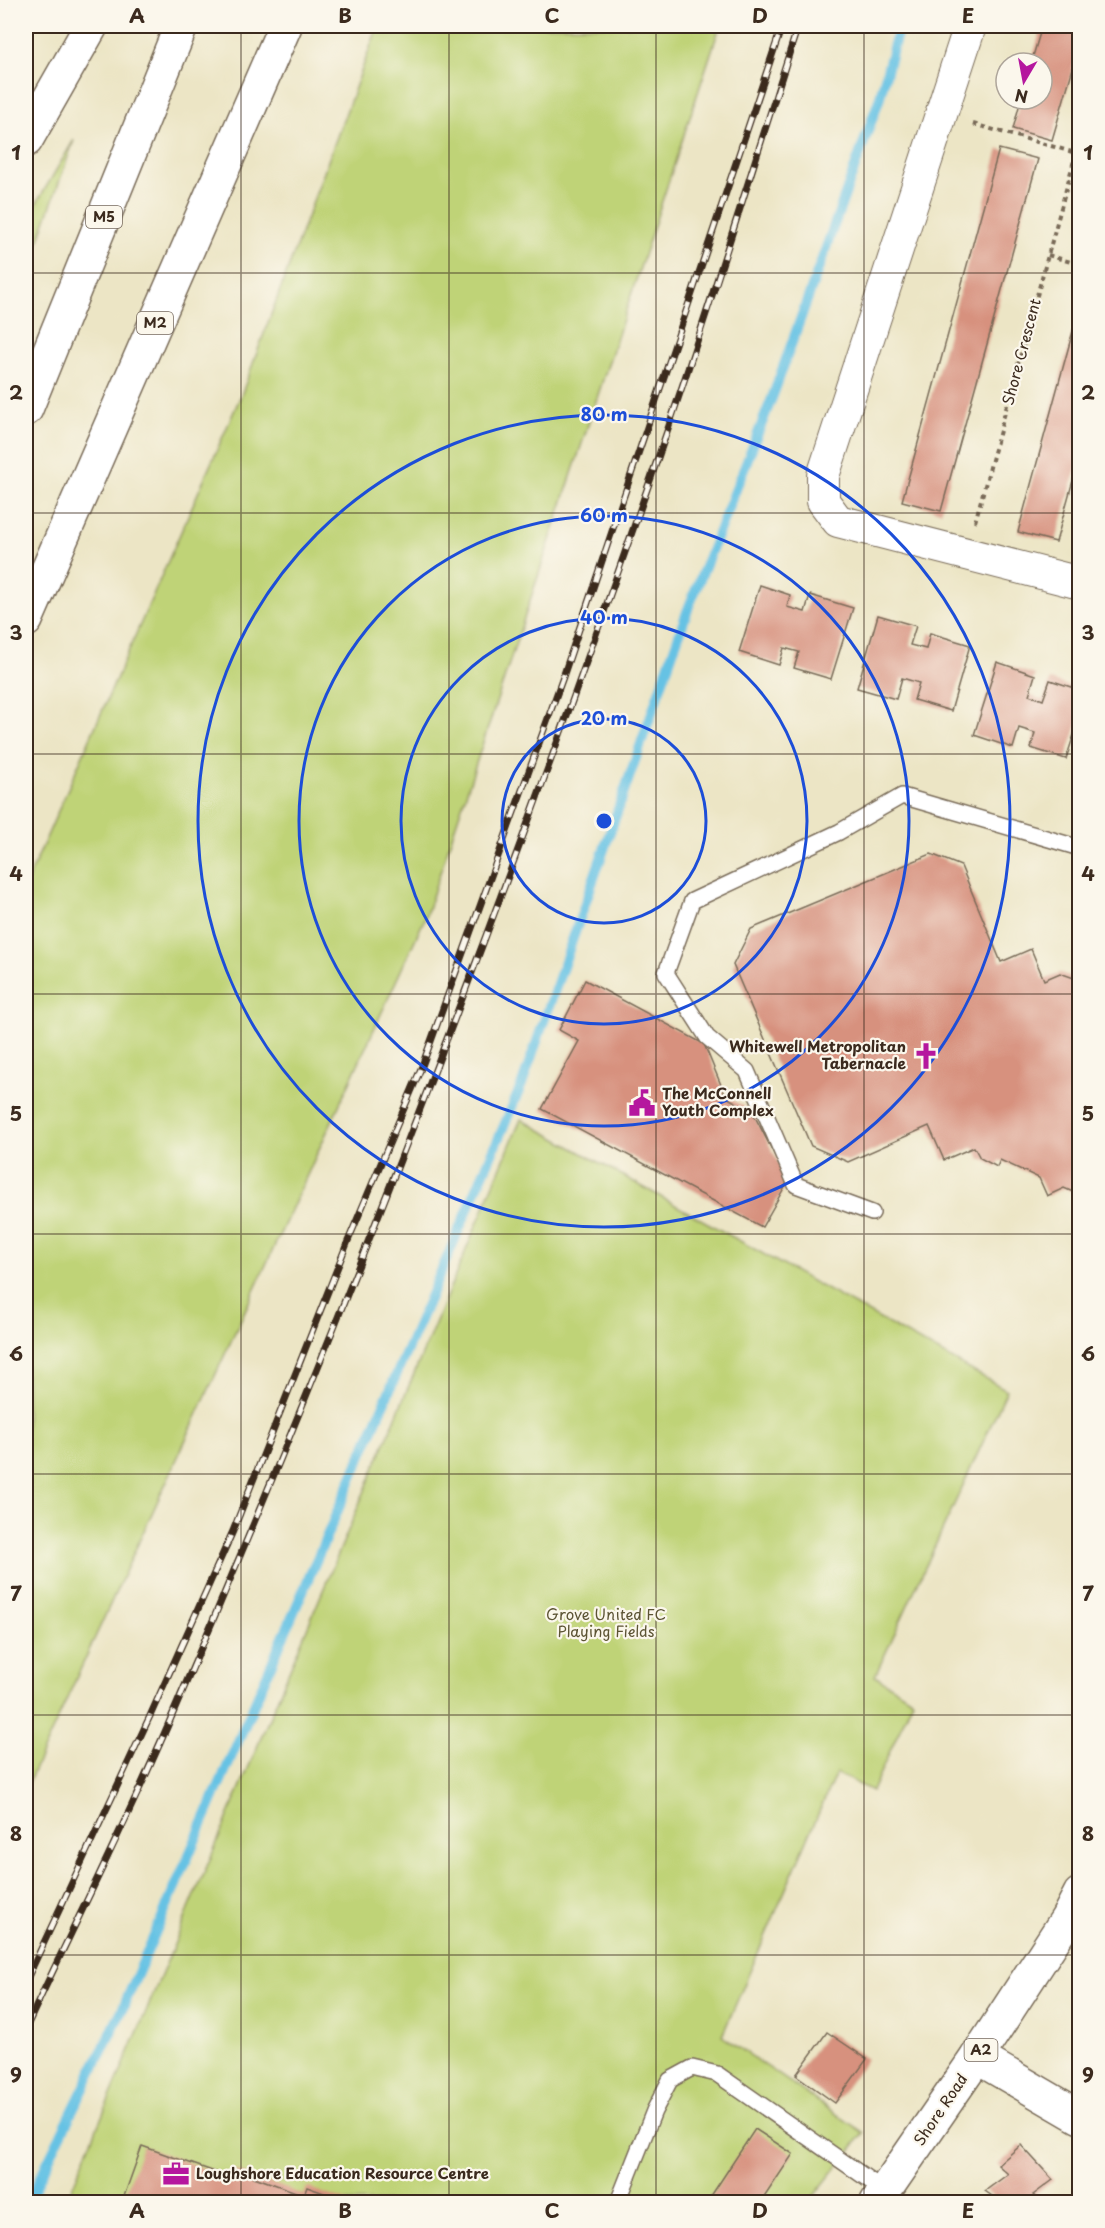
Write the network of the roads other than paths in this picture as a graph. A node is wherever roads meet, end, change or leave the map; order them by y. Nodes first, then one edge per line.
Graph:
1 (91, 26) edge
2 (181, 26) edge
3 (285, 26) edge
4 (970, 26) edge
5 (26, 140) edge
6 (26, 409) edge
7 (1080, 583) edge
8 (26, 620) edge
9 (1080, 848) edge
10 (872, 1213) dead end
11 (1080, 1894) edge
12 (977, 2057) junction
13 (1080, 2116) edge
14 (881, 2197) edge
15 (618, 2202) edge

1 - 5 main road
2 - 6 main road, M5
3 - 8 main road, M2
4 - 7 street
9 - 10 lane
11 - 12 main road, Shore Road / A2
12 - 13 main road
12 - 14 main road, Shore Road / A2
14 - 15 lane

